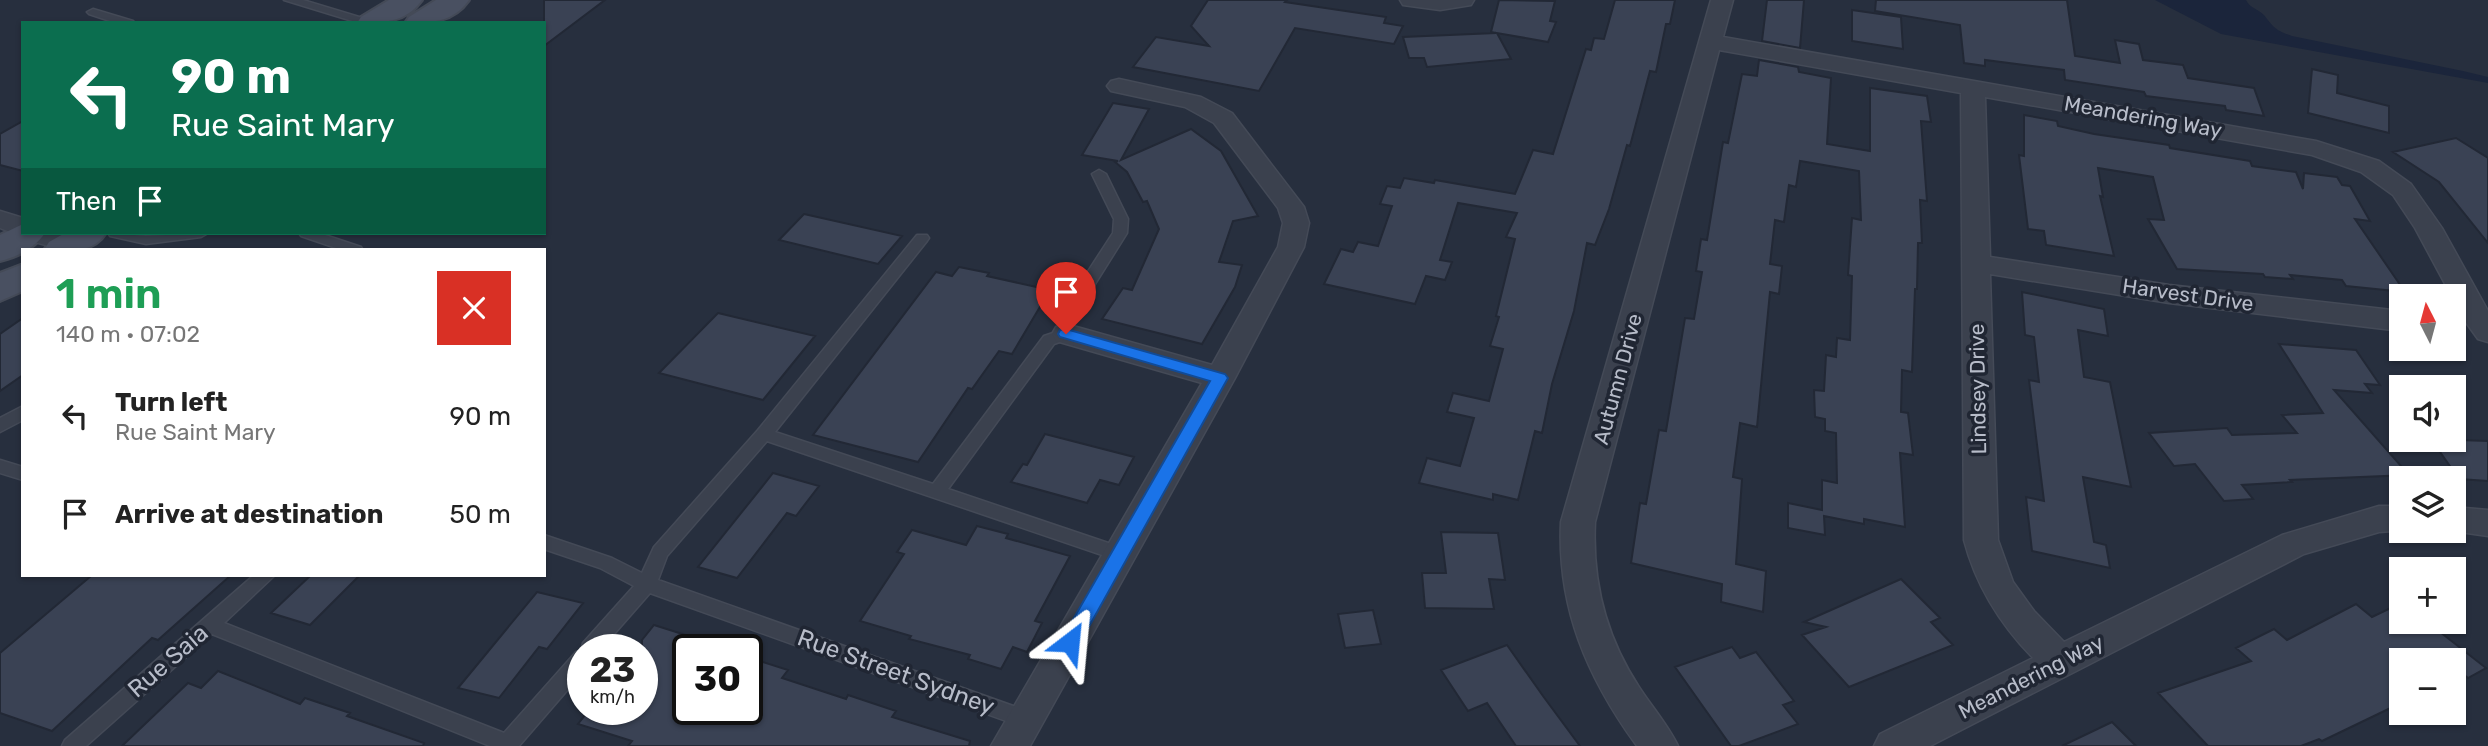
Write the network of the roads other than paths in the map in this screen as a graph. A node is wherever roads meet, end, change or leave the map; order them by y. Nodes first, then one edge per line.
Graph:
1 (290, 0) edge
2 (408, 0) edge
3 (455, 0) edge
4 (1411, 0) edge
5 (1463, 0) edge
6 (1722, 0) edge
7 (93, 12) dead end
8 (122, 21) edge
9 (365, 21) edge
10 (375, 21) edge
11 (422, 21) edge
12 (1711, 41) junction
13 (1119, 86) dead end
14 (1973, 88) junction
15 (1099, 174) dead end
16 (0, 219) edge
17 (21, 227) edge
18 (25, 235) edge
19 (41, 235) edge
20 (107, 235) edge
21 (123, 235) edge
22 (185, 235) edge
23 (331, 236) edge
24 (922, 238) dead end
25 (146, 240) junction
26 (73, 244) edge
27 (133, 248) edge
28 (352, 248) edge
29 (0, 250) edge
30 (1975, 263) junction
31 (21, 276) edge
32 (0, 289) edge
33 (2389, 320) edge
34 (2466, 328) edge
35 (2487, 331) edge
36 (1066, 334) junction
37 (1220, 378) junction
38 (21, 413) edge
39 (0, 426) edge
40 (764, 434) junction
41 (0, 466) edge
42 (21, 473) edge
43 (936, 492) junction
44 (2389, 519) edge
45 (2466, 521) edge
46 (2488, 523) edge
47 (546, 542) edge
48 (1120, 554) junction
49 (264, 577) edge
50 (647, 584) junction
51 (208, 625) junction
52 (603, 634) edge
53 (2061, 662) junction
54 (567, 676) edge
55 (1026, 719) junction
56 (507, 745) edge
57 (72, 746) edge
58 (1010, 746) edge
59 (1659, 746) edge
60 (1894, 746) edge

1 - 9 lane
2 - 10 street
3 - 11 street
4 - 5 street
6 - 12 street, Autumn Drive
7 - 8 lane
12 - 14 street, Meandering Way
12 - 59 street, Autumn Drive
13 - 37 street
14 - 30 street, Lindsey Drive
14 - 35 street, Meandering Way
15 - 36 lane
16 - 17 street
18 - 29 street
19 - 26 street
20 - 26 lane
21 - 25 lane
22 - 25 lane
23 - 28 lane
24 - 40 lane
25 - 27 lane
30 - 33 street, Harvest Drive
30 - 53 street, Lindsey Drive
31 - 32 street
34 - 35 street
36 - 37 street
36 - 43 lane
37 - 48 street
38 - 39 lane
40 - 43 lane
40 - 50 lane
41 - 42 lane
43 - 48 lane
44 - 53 street, Meandering Way
45 - 46 street
47 - 50 lane, Rue Street Sydney
48 - 55 street
49 - 51 lane, Rue Saia
50 - 52 lane
50 - 55 lane, Rue Street Sydney
51 - 56 lane
51 - 57 lane, Rue Saia
53 - 60 street, Meandering Way
54 - 56 lane
55 - 58 street

